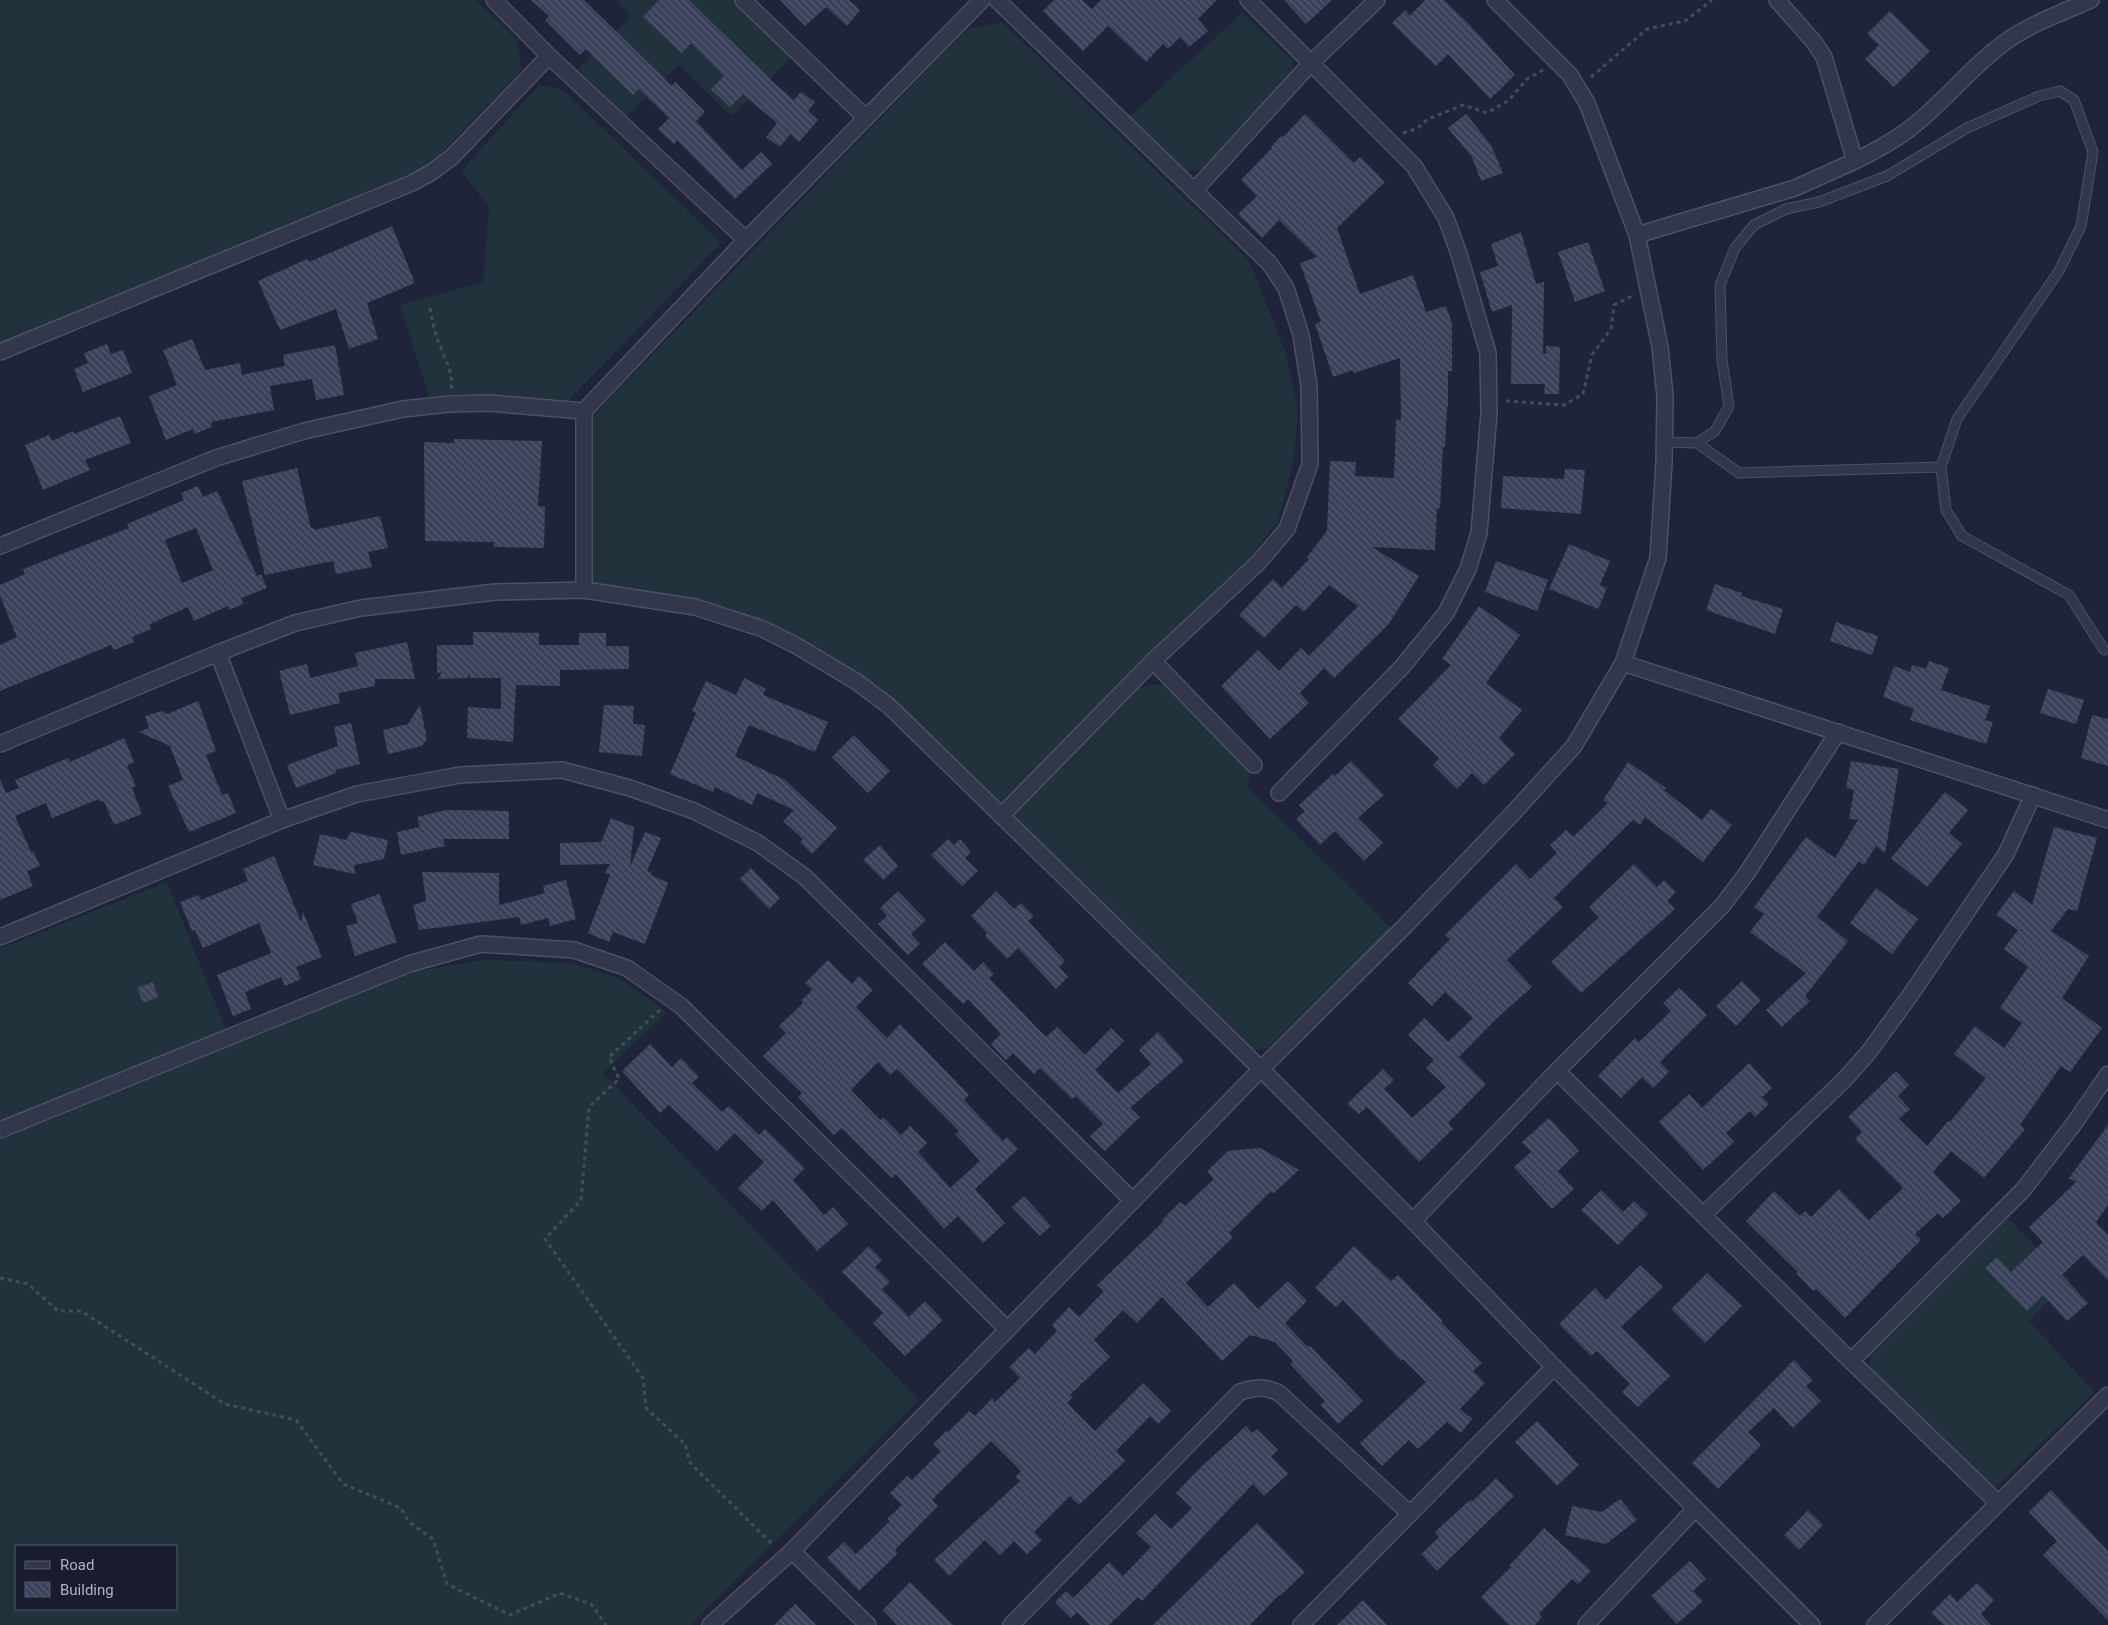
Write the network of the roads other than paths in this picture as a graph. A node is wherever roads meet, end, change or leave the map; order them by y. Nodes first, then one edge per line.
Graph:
1 (494, 0) edge
2 (743, 0) edge
3 (982, 0) edge
4 (997, 0) edge
5 (1248, 0) edge
6 (1378, 0) edge
7 (1495, 0) edge
8 (1777, 0) edge
9 (2091, 0) edge
10 (549, 56) junction
11 (1311, 63) junction
12 (866, 118) junction
13 (1855, 161) junction
14 (1194, 191) junction
15 (1637, 235) junction
16 (746, 240) junction
17 (0, 352) edge
18 (584, 411) junction
19 (1664, 442) junction
20 (1697, 443) junction
21 (1940, 467) junction
22 (0, 546) edge
23 (584, 590) junction
24 (2104, 650) dead end
25 (218, 654) junction
26 (1153, 661) junction
27 (1623, 663) junction
28 (1838, 732) junction
29 (0, 744) edge
30 (1254, 764) dead end
31 (1279, 793) dead end
32 (2033, 795) junction
33 (1001, 816) junction
34 (282, 820) junction
35 (2108, 820) edge
36 (0, 937) edge
37 (1261, 1068) junction
38 (1557, 1071) junction
39 (2108, 1074) edge
40 (0, 1130) edge
41 (1134, 1201) junction
42 (1704, 1215) junction
43 (1413, 1221) junction
44 (1007, 1328) junction
45 (1851, 1361) junction
46 (1554, 1367) junction
47 (2108, 1395) edge
48 (1998, 1503) junction
49 (1695, 1509) junction
50 (1410, 1514) junction
51 (788, 1554) junction
52 (710, 1625) edge
53 (868, 1625) edge
54 (1011, 1625) edge
55 (1301, 1625) edge
56 (1586, 1625) edge
57 (1812, 1625) edge
58 (1874, 1625) edge

1 - 10 street
2 - 12 street
3 - 12 street
4 - 14 street
5 - 11 street
6 - 11 street
7 - 15 street
8 - 13 street
9 - 13 street
10 - 16 street
10 - 17 street
11 - 14 street
11 - 31 street
12 - 16 street
13 - 15 street
14 - 26 street
15 - 19 street
16 - 18 street
18 - 22 street
18 - 23 street
19 - 20 lane
19 - 27 street
20 - 21 lane
20 - 21 lane
21 - 24 lane
23 - 25 street
23 - 33 street
25 - 29 street
25 - 34 street
26 - 30 street
26 - 33 street
27 - 28 street
27 - 37 street
28 - 32 street
28 - 38 street
32 - 35 street
32 - 42 street
33 - 37 street
34 - 36 street
34 - 41 street
37 - 41 street
37 - 43 street
38 - 42 street
38 - 43 street
39 - 45 street
40 - 44 street
41 - 44 street
42 - 45 street
43 - 46 street
44 - 51 street
45 - 48 street
46 - 49 street
46 - 50 street
47 - 48 street
48 - 58 street
49 - 56 street
49 - 57 street
50 - 54 street
50 - 55 street
51 - 52 street
51 - 53 street

